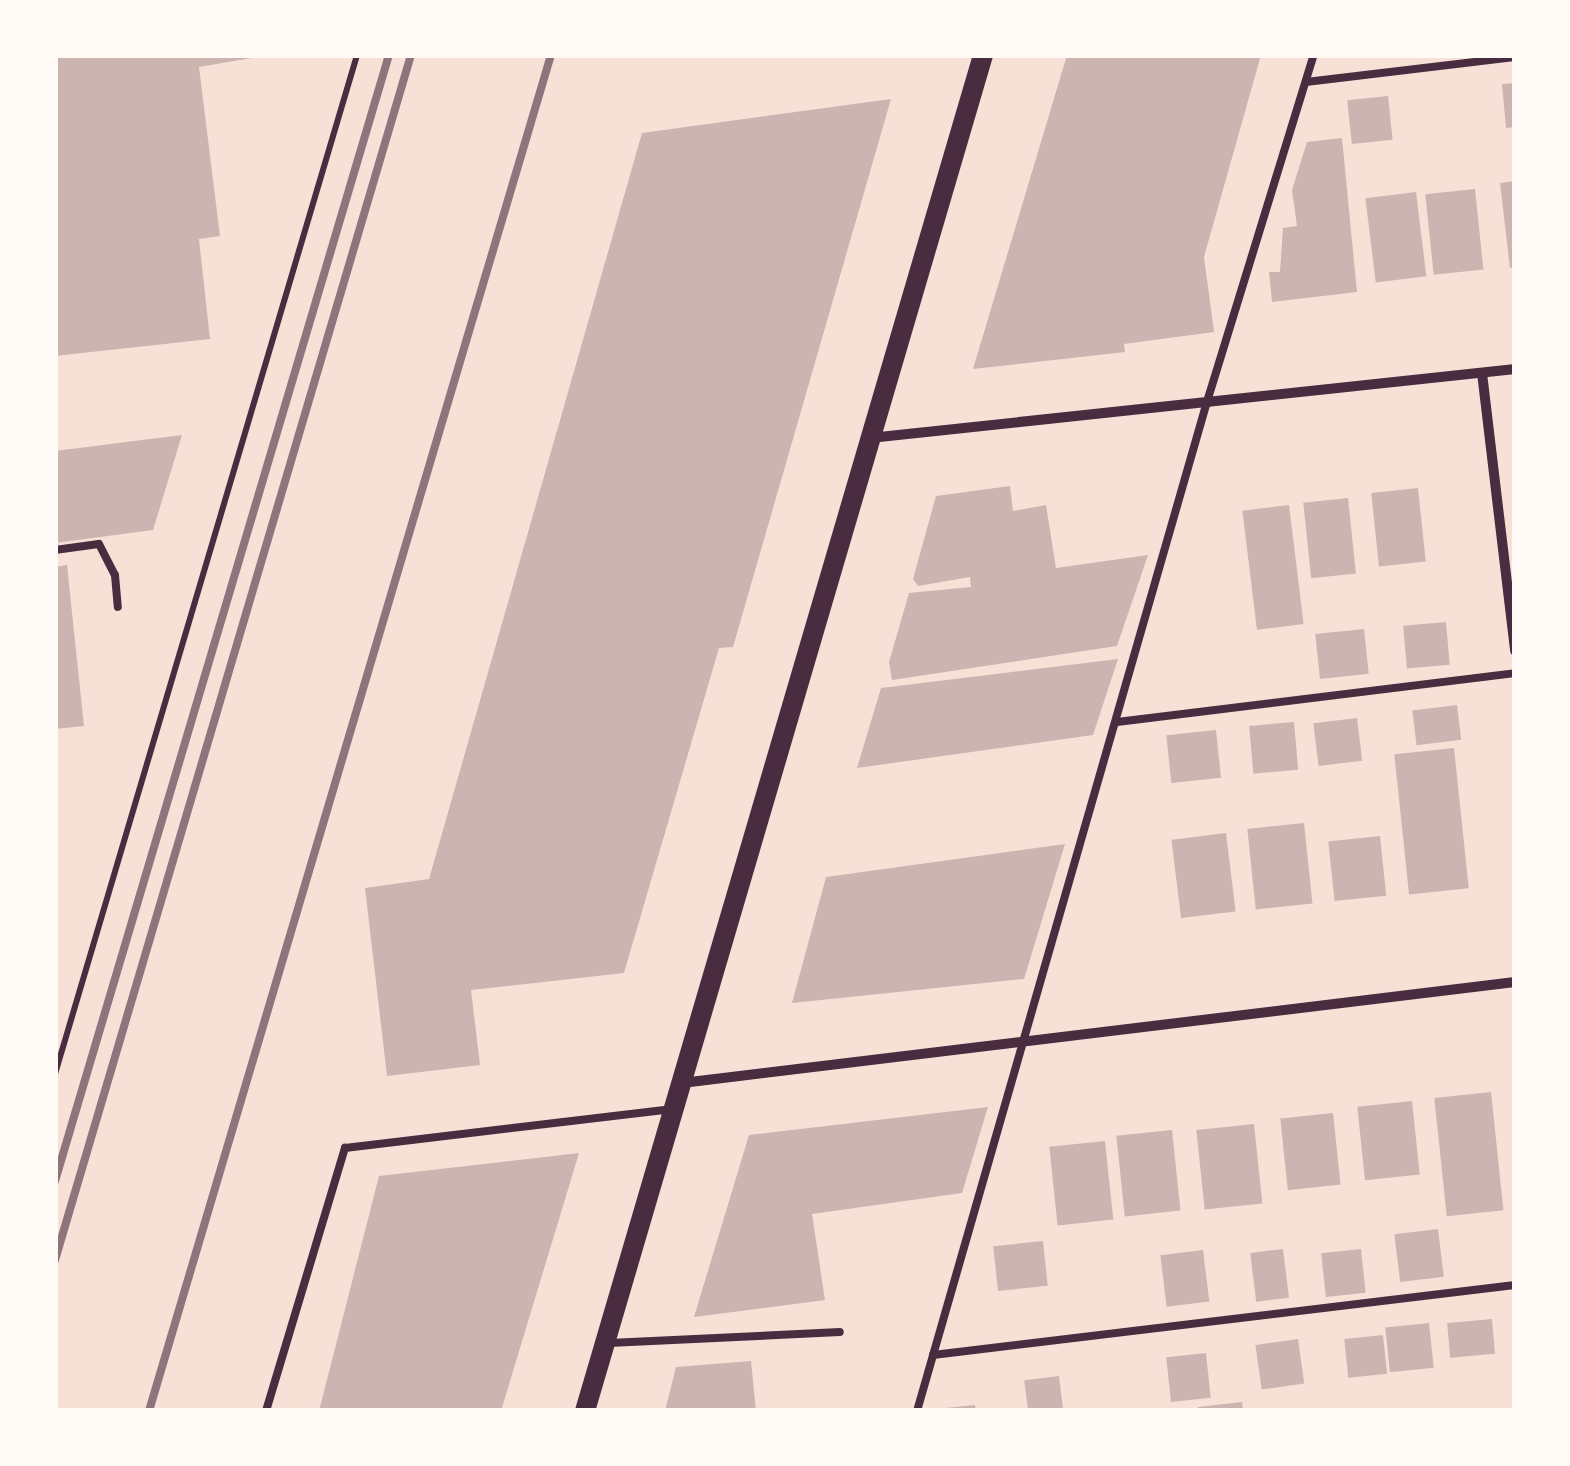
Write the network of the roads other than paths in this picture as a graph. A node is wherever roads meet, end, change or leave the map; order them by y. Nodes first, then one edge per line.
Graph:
1 (983, 55) edge
2 (1314, 55) edge
3 (1515, 56) edge
4 (1306, 82) junction
5 (1515, 369) edge
6 (1482, 373) junction
7 (1206, 404) junction
8 (870, 438) junction
9 (55, 550) edge
10 (118, 606) dead end
11 (1515, 651) edge
12 (1515, 673) edge
13 (1117, 722) junction
14 (1515, 982) edge
15 (1029, 1038) junction
16 (681, 1083) junction
17 (673, 1109) junction
18 (1515, 1285) edge
19 (840, 1332) dead end
20 (604, 1343) junction
21 (933, 1355) junction
22 (266, 1411) edge
23 (584, 1411) edge
24 (917, 1411) edge

1 - 8 main road
2 - 4 lane
3 - 4 lane
4 - 7 lane
5 - 6 street
6 - 7 street
6 - 11 street
7 - 8 street
7 - 13 lane
8 - 16 main road
9 - 10 lane
12 - 13 lane
13 - 15 lane
14 - 15 street
15 - 16 street
15 - 21 lane
16 - 17 main road
17 - 20 main road
17 - 22 lane
18 - 21 lane
19 - 20 lane
20 - 23 main road
21 - 24 lane

